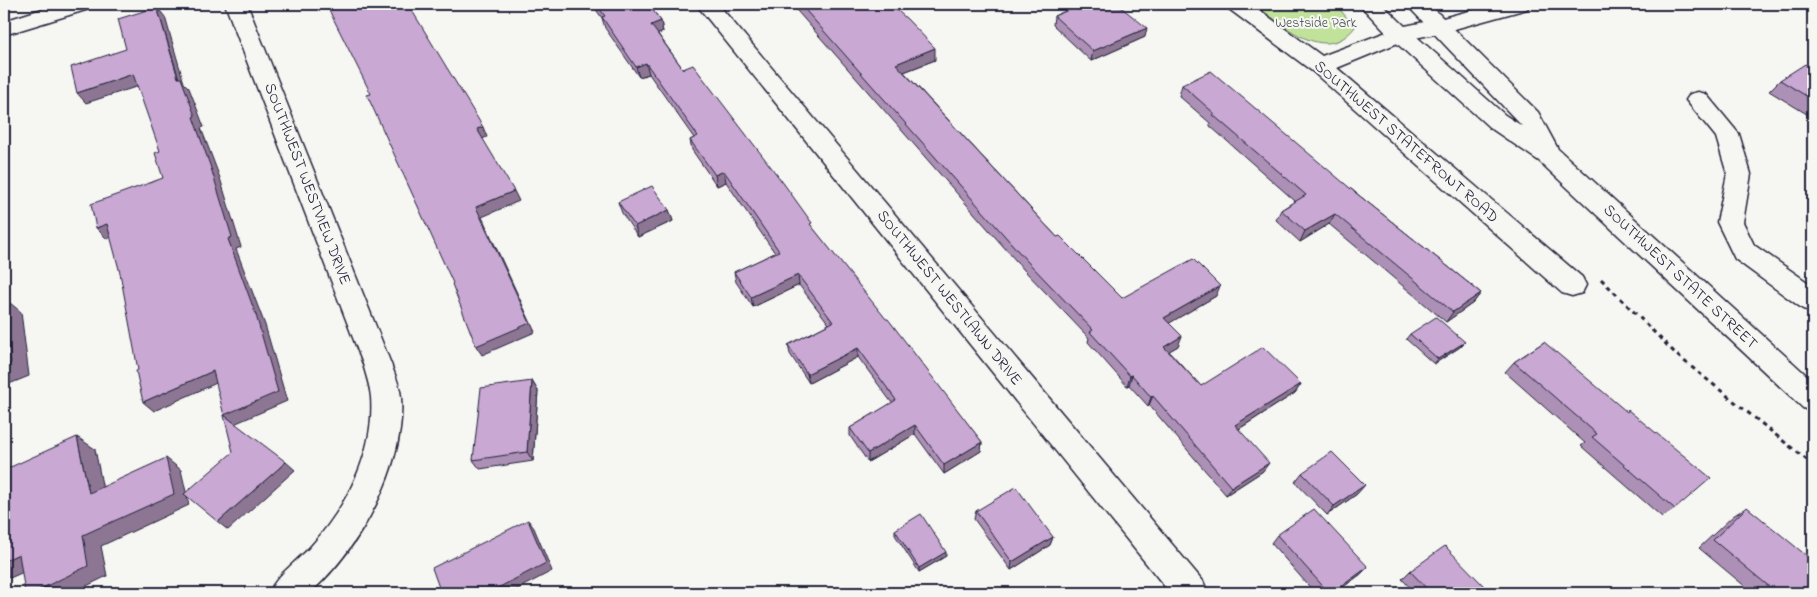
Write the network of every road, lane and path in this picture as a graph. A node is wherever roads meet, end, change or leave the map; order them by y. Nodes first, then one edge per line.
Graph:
1 (81, 4) edge
2 (236, 4) edge
3 (707, 4) edge
4 (1237, 4) edge
5 (1370, 4) edge
6 (1417, 4) edge
7 (1519, 4) edge
8 (1440, 26) junction
9 (4, 28) edge
10 (1400, 34) junction
11 (1320, 66) junction
12 (1698, 100) dead end
13 (1548, 155) junction
14 (1572, 285) dead end
15 (1813, 301) edge
16 (1810, 390) edge
17 (296, 585) edge
18 (1191, 593) edge

1 - 9 street
2 - 17 street, SOUTHWEST WESTVIEW DRIVE
3 - 18 street, SOUTHWEST WESTLAWN DRIVE
4 - 11 street, SOUTHWEST STATEFRONT ROAD
5 - 10 street, SOUTHWEST STATE STREET
6 - 8 street, SOUTHWEST STATE STREET
7 - 8 street
8 - 10 street
8 - 13 street, SOUTHWEST STATE STREET
10 - 11 street
10 - 13 street, SOUTHWEST STATE STREET
11 - 14 street, SOUTHWEST STATEFRONT ROAD
12 - 15 street
13 - 16 street, SOUTHWEST STATE STREET

